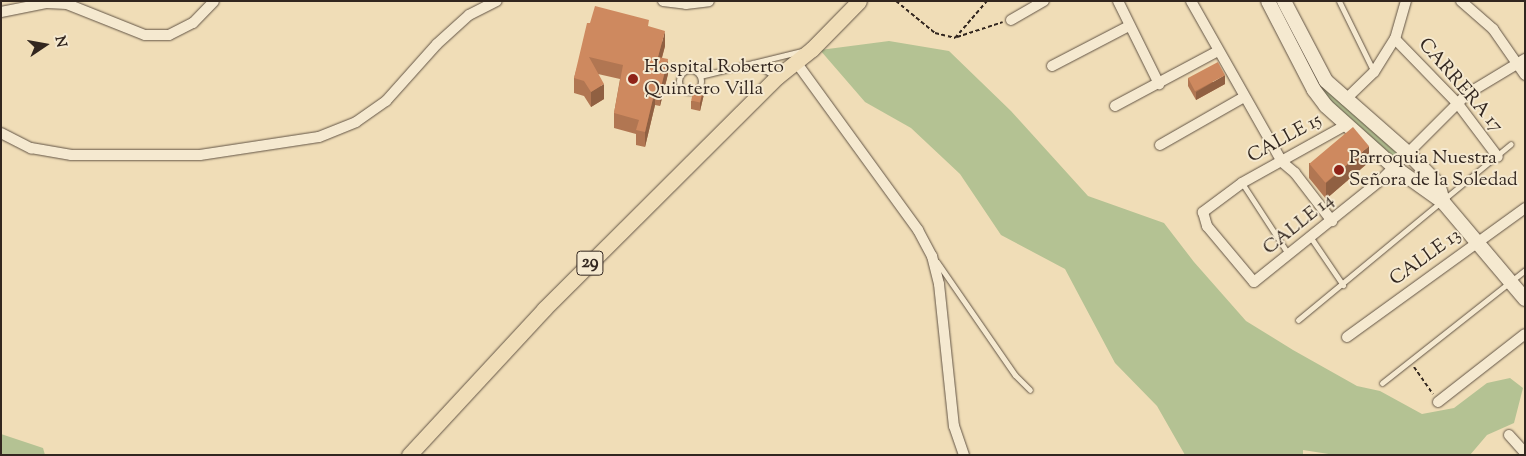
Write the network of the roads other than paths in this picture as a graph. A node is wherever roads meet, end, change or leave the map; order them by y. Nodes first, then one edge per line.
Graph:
1 (214, 1) edge
2 (498, 1) edge
3 (663, 1) edge
4 (709, 1) edge
5 (859, 1) edge
6 (1044, 1) edge
7 (1118, 1) edge
8 (1191, 1) edge
9 (1268, 1) edge
10 (1339, 1) edge
11 (1461, 1) edge
12 (1288, 3) edge
13 (1403, 3) edge
14 (1, 12) edge
15 (1011, 20) road end
16 (1129, 26) junction
17 (1395, 39) junction
18 (812, 49) junction
19 (1218, 51) junction
20 (1520, 61) edge
21 (796, 62) junction
22 (752, 63) junction
23 (1052, 66) dead end
24 (1374, 72) junction
25 (1525, 75) edge
26 (700, 76) junction
27 (777, 77) junction
28 (1159, 84) junction
29 (1244, 97) junction
30 (1345, 100) junction
31 (1458, 104) junction
32 (1115, 106) dead end
33 (1346, 125) junction
34 (1, 133) edge
35 (1511, 144) dead end
36 (1160, 145) dead end
37 (1408, 153) junction
38 (1498, 157) junction
39 (1282, 162) junction
40 (1394, 167) junction
41 (1242, 183) junction
42 (1443, 202) junction
43 (1525, 208) edge
44 (1332, 221) junction
45 (1311, 238) junction
46 (1479, 241) junction
47 (932, 256) junction
48 (1289, 256) junction
49 (1525, 270) edge
50 (1254, 282) joint
51 (1509, 282) junction
52 (1343, 286) junction
53 (1525, 299) edge
54 (1298, 320) dead end
55 (1525, 334) edge
56 (1347, 337) dead end
57 (1382, 383) dead end
58 (1030, 390) dead end
59 (1438, 402) road end
60 (1509, 435) dead end
61 (1525, 453) edge
62 (409, 455) edge
63 (964, 455) edge

1 - 14 street
2 - 34 street
3 - 4 street
5 - 18 main road
6 - 15 street
7 - 16 street
8 - 19 street
9 - 33 main road
10 - 24 lane
11 - 20 street
12 - 30 main road
13 - 17 street
16 - 23 street
16 - 28 street
17 - 24 street
17 - 31 street, CARRERA 17
18 - 21 main road
18 - 22 lane
19 - 28 street
19 - 29 street
20 - 25 street
20 - 31 street, CALLE 14
21 - 27 main road
21 - 47 street
22 - 26 lane
22 - 27 lane
24 - 30 street
26 - 26 lane
27 - 62 main road, 29
28 - 32 street
29 - 36 street
29 - 39 street
30 - 37 main road
31 - 37 street, CALLE 14
31 - 38 street, CARRERA 17
33 - 39 street, CALLE 15
33 - 40 main road
35 - 38 lane
37 - 40 street, CALLE 14
37 - 42 main road
38 - 42 lane
39 - 41 street, CALLE 15
39 - 44 street
40 - 42 main road
40 - 44 street, CALLE 14
41 - 48 lane
41 - 50 street, CALLE 15
42 - 46 main road
42 - 52 lane
43 - 46 street, CALLE 13
44 - 45 street, CALLE 14
45 - 48 street, CALLE 14
45 - 52 lane
46 - 51 main road
46 - 56 street, CALLE 13
47 - 58 lane
47 - 63 street
48 - 50 street, CALLE 14
49 - 51 lane
51 - 53 main road
51 - 57 lane
52 - 54 lane
55 - 59 street
60 - 61 street

